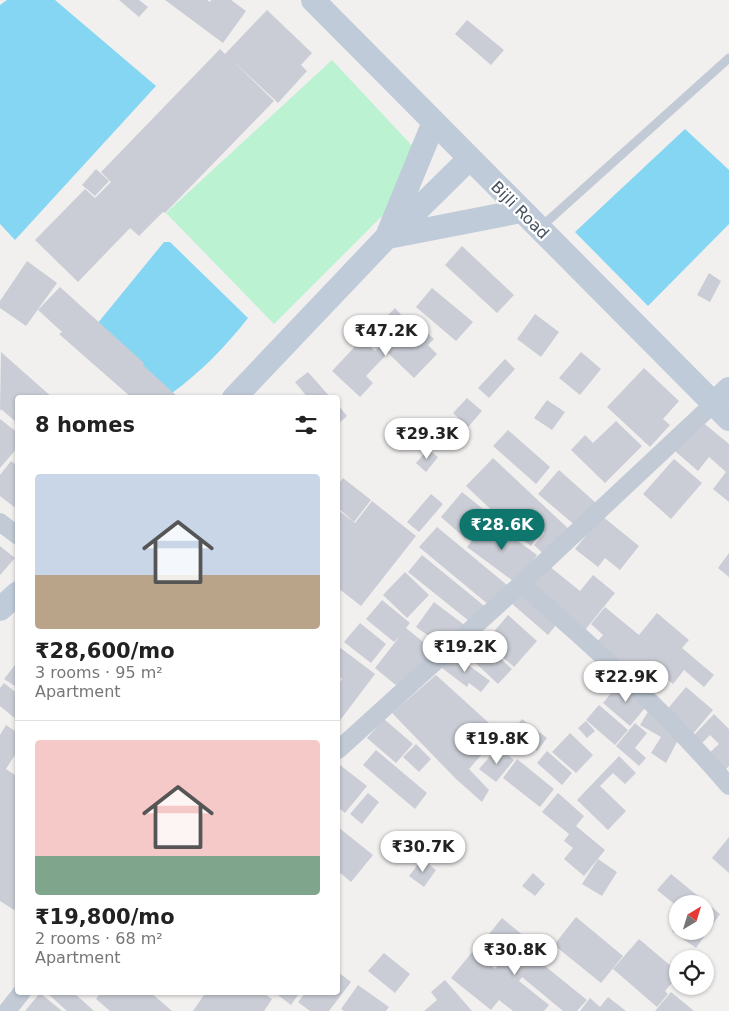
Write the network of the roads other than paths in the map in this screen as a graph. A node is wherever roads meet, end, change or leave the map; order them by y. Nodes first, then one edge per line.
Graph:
1 (312, 0) edge
2 (729, 58) edge
3 (434, 122) junction
4 (469, 159) junction
5 (521, 211) junction
6 (539, 229) junction
7 (386, 238) junction
8 (237, 395) edge
9 (724, 404) edge
10 (0, 522) edge
11 (15, 534) edge
12 (521, 584) junction
13 (15, 596) edge
14 (0, 609) edge
15 (340, 748) edge
16 (729, 786) edge
17 (20, 995) edge
18 (7, 1011) edge

1 - 3 street, Bijli Road
2 - 6 lane
3 - 4 street, Bijli Road
3 - 7 street
4 - 5 street, Bijli Road
4 - 7 street
5 - 6 street, Bijli Road
5 - 7 street
6 - 9 street, Bijli Road
7 - 8 street
9 - 12 street
10 - 11 street
12 - 15 street
12 - 16 street
13 - 14 street
17 - 18 street

